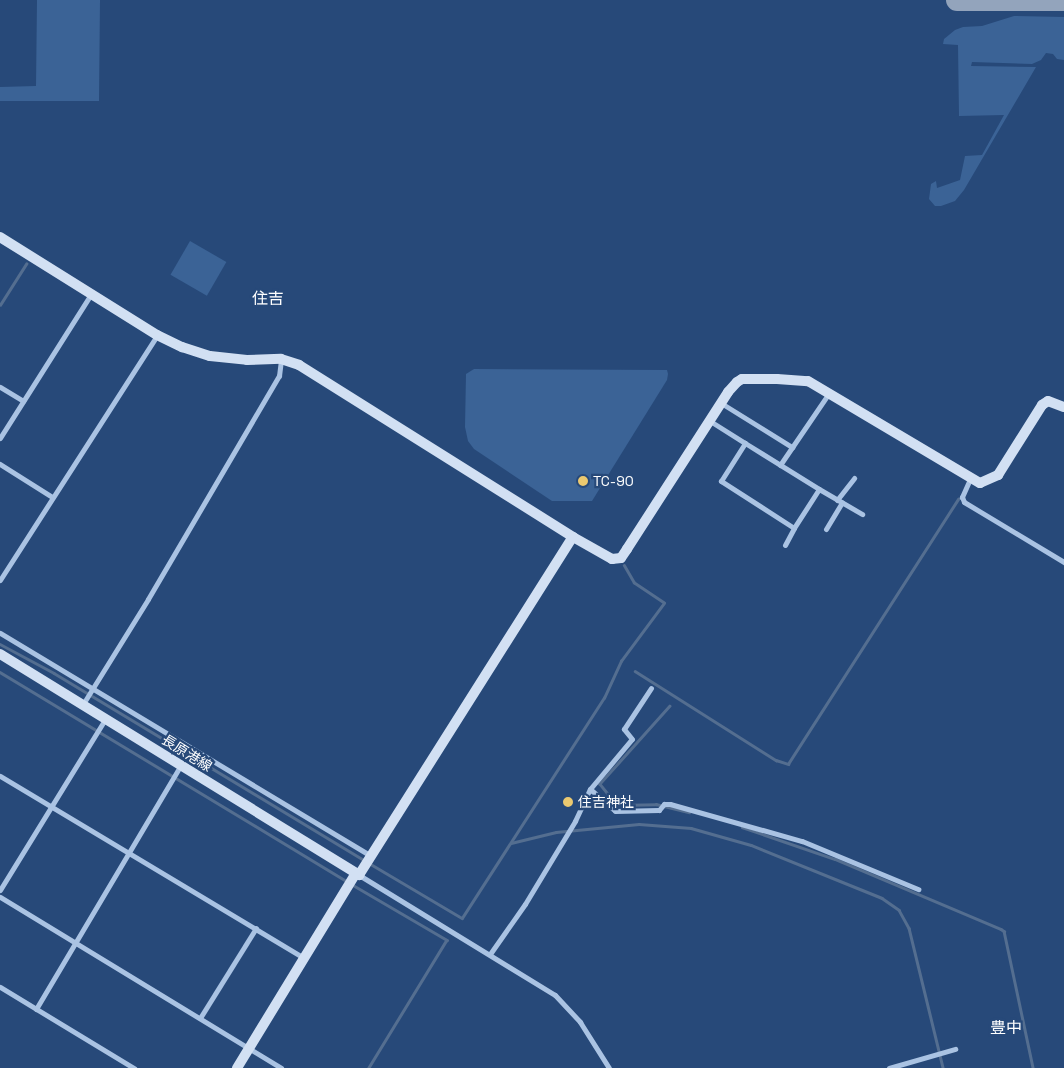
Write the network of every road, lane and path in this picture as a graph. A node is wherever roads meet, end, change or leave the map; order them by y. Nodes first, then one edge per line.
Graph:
1 (0, 237) edge
2 (91, 294) junction
3 (157, 335) junction
4 (281, 360) junction
5 (0, 387) edge
6 (829, 393) junction
7 (23, 402) junction
8 (721, 403) junction
9 (1064, 407) edge
10 (709, 421) junction
11 (0, 438) edge
12 (745, 443) junction
13 (792, 447) junction
14 (0, 464) edge
15 (780, 465) junction
16 (854, 478) dead end
17 (970, 479) junction
18 (819, 489) junction
19 (52, 497) junction
20 (840, 501) junction
21 (862, 514) dead end
22 (794, 528) junction
23 (826, 529) dead end
24 (573, 537) junction
25 (784, 545) dead end
26 (1064, 562) edge
27 (0, 580) edge
28 (0, 633) edge
29 (0, 654) edge
30 (652, 688) dead end
31 (92, 689) junction
32 (83, 704) junction
33 (106, 718) junction
34 (181, 765) junction
35 (0, 776) edge
36 (590, 789) junction
37 (52, 805) junction
38 (129, 852) junction
39 (371, 856) junction
40 (358, 874) junction
41 (918, 889) dead end
42 (0, 890) edge
43 (0, 897) edge
44 (256, 928) junction
45 (75, 943) junction
46 (490, 954) junction
47 (304, 958) junction
48 (0, 987) edge
49 (36, 1009) junction
50 (200, 1018) junction
51 (249, 1048) junction
52 (955, 1049) dead end
53 (134, 1068) edge
54 (238, 1068) edge
55 (281, 1068) edge
56 (609, 1068) edge
57 (889, 1068) edge

1 - 2 street
2 - 3 street
2 - 7 street
3 - 4 street
3 - 19 street
4 - 24 street
4 - 31 street
5 - 7 street
6 - 8 street
6 - 13 street
6 - 17 street
7 - 11 street
8 - 10 street
8 - 13 street
9 - 17 street
10 - 12 street
10 - 24 street
12 - 15 street
12 - 22 street
13 - 15 street
14 - 19 street
15 - 18 street
16 - 20 street
17 - 26 street
18 - 20 street
18 - 22 street
19 - 27 street
20 - 21 street
20 - 23 street
22 - 25 street
24 - 39 street
28 - 31 street
29 - 32 street, 長原港線
30 - 36 street
31 - 32 street
31 - 39 street
32 - 33 street, 長原港線
33 - 34 street, 長原港線
33 - 37 street
34 - 38 street
34 - 40 street, 長原港線
35 - 37 street
36 - 41 street
36 - 46 street
37 - 38 street
37 - 42 street
38 - 44 street
38 - 45 street
39 - 40 street
40 - 46 street
40 - 47 street
43 - 45 street
44 - 47 street
44 - 50 street
45 - 49 street
45 - 50 street
46 - 56 street
47 - 51 street
48 - 49 street
49 - 53 street
50 - 51 street
51 - 54 street
51 - 55 street
52 - 57 street

